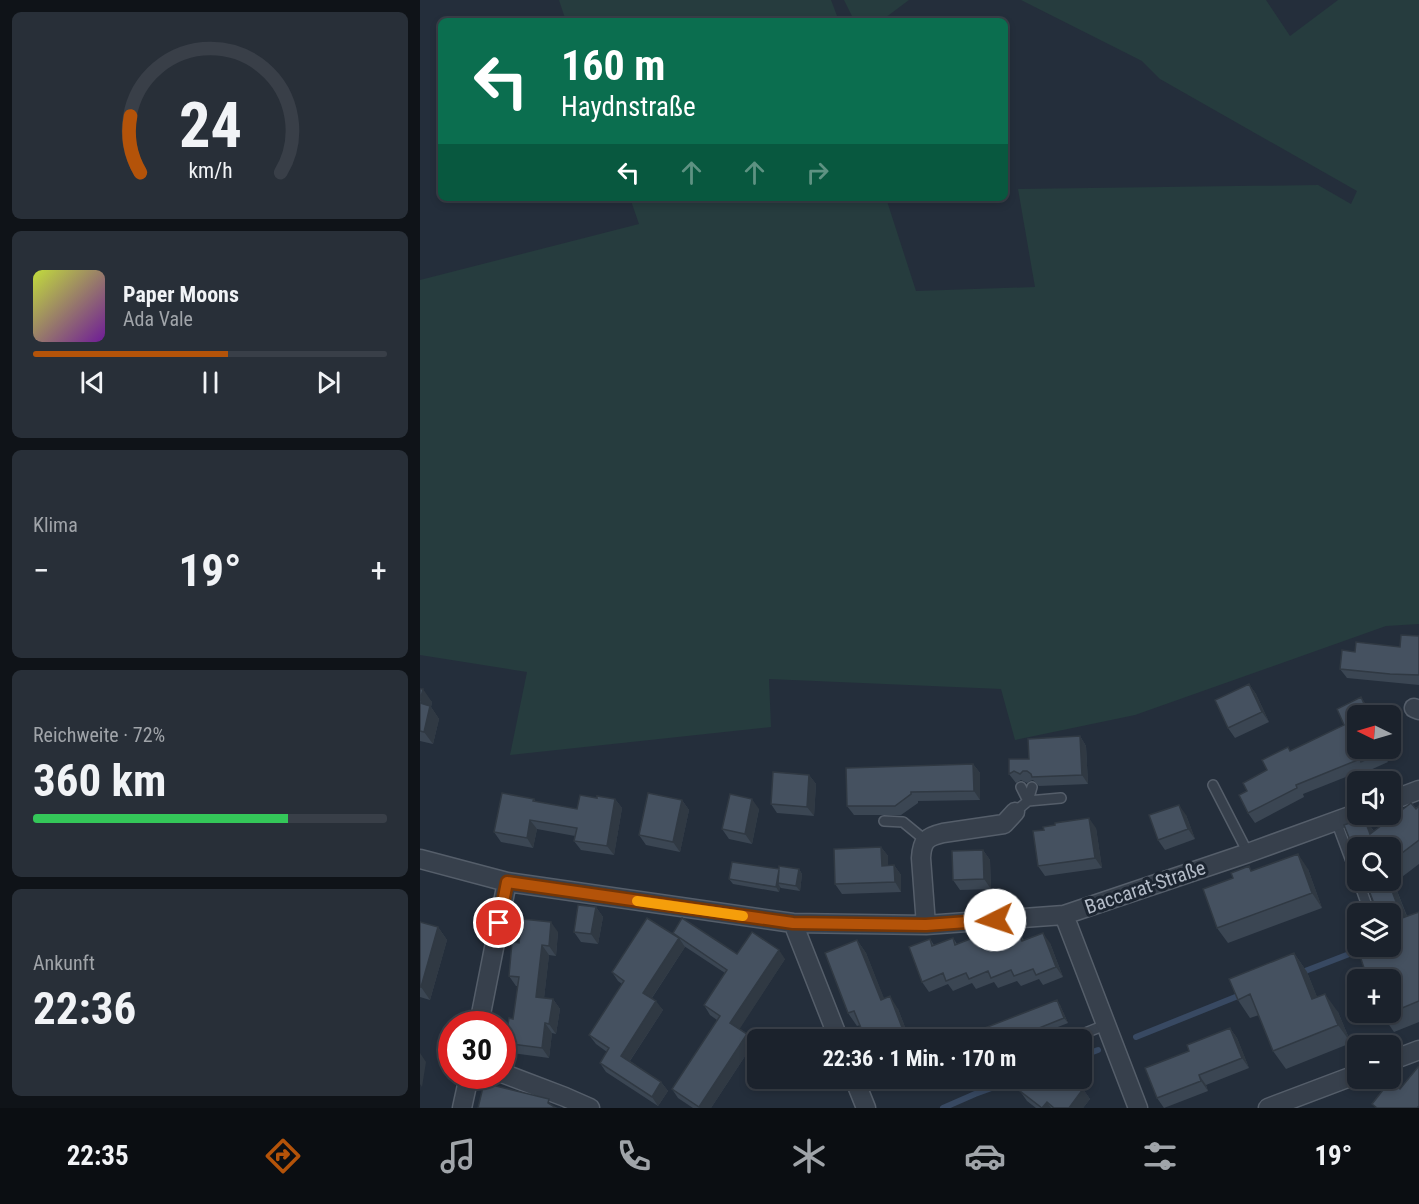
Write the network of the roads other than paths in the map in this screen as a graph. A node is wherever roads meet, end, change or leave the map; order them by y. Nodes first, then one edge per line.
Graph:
1 (1213, 785) dead end
2 (1032, 786) edge
3 (1021, 787) dead end
4 (1419, 790) edge
5 (1401, 797) edge
6 (1061, 798) dead end
7 (1021, 806) junction
8 (1347, 817) edge
9 (884, 821) dead end
10 (1336, 821) junction
11 (925, 840) junction
12 (1347, 850) edge
13 (1248, 852) junction
14 (420, 859) edge
15 (507, 882) junction
16 (1064, 915) junction
17 (793, 923) junction
18 (926, 925) junction
19 (482, 1011) edge
20 (1105, 1025) junction
21 (835, 1029) edge
22 (1092, 1030) edge
23 (1419, 1050) edge
24 (1401, 1057) edge
25 (516, 1078) edge
26 (1347, 1078) edge
27 (466, 1089) edge
28 (858, 1089) edge
29 (462, 1108) edge
30 (590, 1108) edge
31 (866, 1108) edge
32 (1138, 1108) edge
33 (1269, 1108) edge

1 - 13 lane
2 - 7 lane
3 - 7 lane
4 - 5 street
6 - 7 lane
7 - 11 street
8 - 10 street, Baccarat-Straße
9 - 11 lane
10 - 12 lane
10 - 13 street, Baccarat-Straße
11 - 18 street
13 - 16 street, Baccarat-Straße
14 - 15 street, Baccarat-Straße
15 - 17 street, Baccarat-Straße
15 - 19 street
16 - 18 street, Baccarat-Straße
16 - 20 street
17 - 18 street, Baccarat-Straße
17 - 21 street
20 - 22 lane
20 - 32 street
23 - 24 street
25 - 30 street
26 - 33 street
27 - 29 street
28 - 31 street

